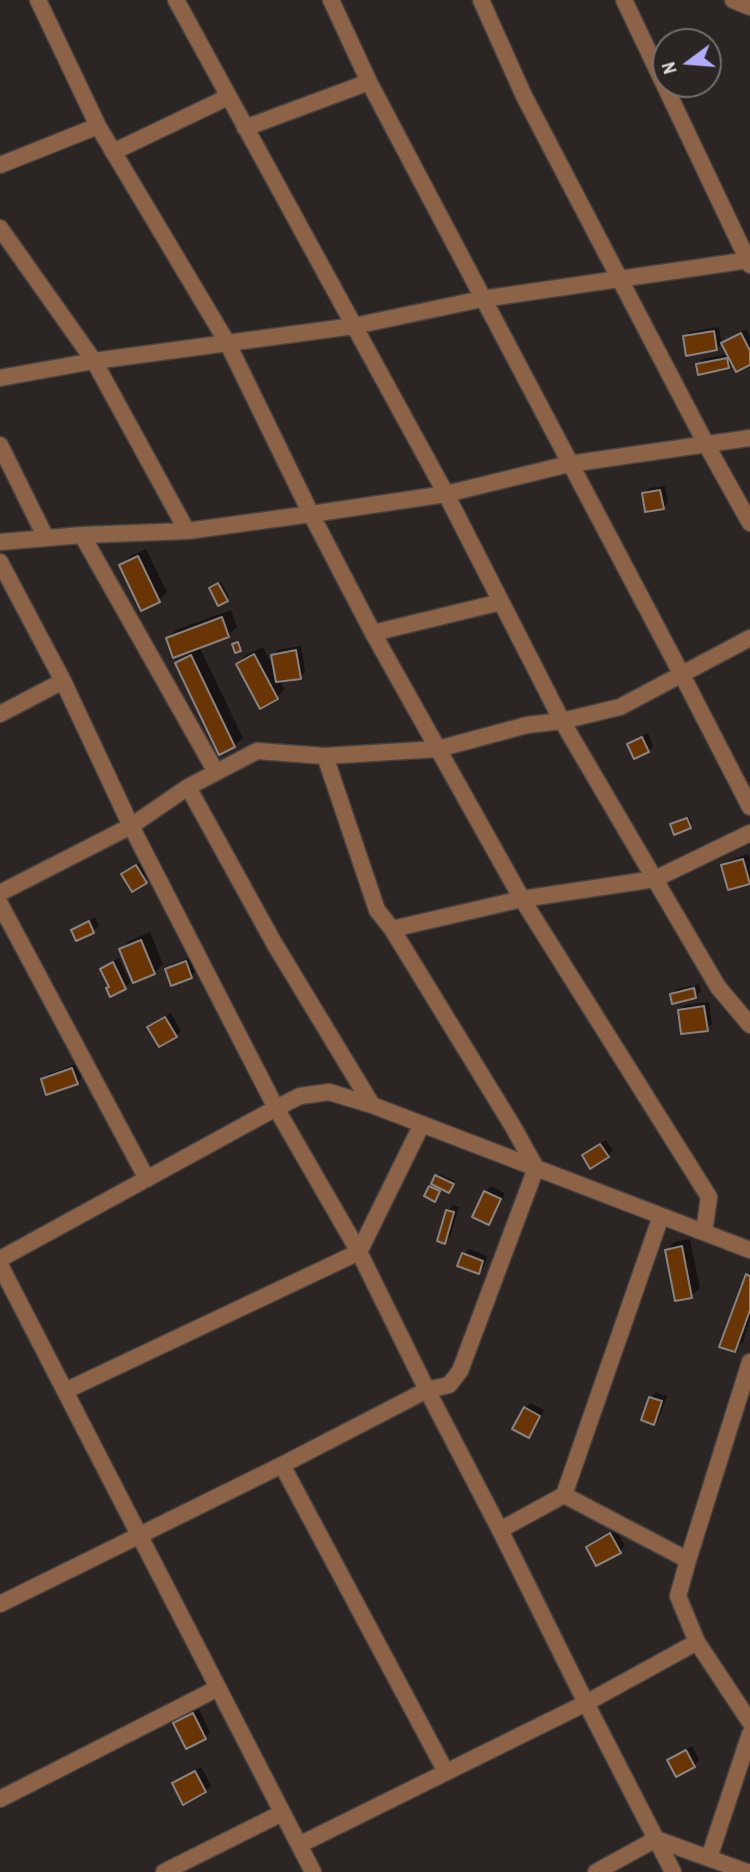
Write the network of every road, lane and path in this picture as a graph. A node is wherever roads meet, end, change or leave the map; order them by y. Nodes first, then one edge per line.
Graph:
1 (38, 0) edge
2 (176, 0) edge
3 (331, 0) edge
4 (481, 0) edge
5 (624, 0) edge
6 (733, 0) edge
7 (750, 7) edge
8 (369, 82) junction
9 (228, 97) junction
10 (98, 126) junction
11 (245, 128) junction
12 (113, 152) junction
13 (0, 165) edge
14 (0, 228) edge
15 (749, 262) edge
16 (620, 278) junction
17 (482, 299) junction
18 (354, 326) junction
19 (228, 344) junction
20 (94, 361) junction
21 (0, 378) edge
22 (750, 438) edge
23 (706, 443) junction
24 (0, 445) edge
25 (569, 464) junction
26 (446, 494) junction
27 (312, 514) junction
28 (750, 523) edge
29 (187, 531) junction
30 (82, 535) junction
31 (46, 538) junction
32 (0, 542) edge
33 (0, 562) edge
34 (501, 602) junction
35 (373, 633) junction
36 (750, 638) edge
37 (682, 675) junction
38 (63, 681) junction
39 (0, 713) edge
40 (562, 721) junction
41 (438, 749) junction
42 (324, 756) junction
43 (216, 772) junction
44 (188, 787) junction
45 (750, 807) edge
46 (131, 826) junction
47 (750, 834) edge
48 (655, 879) junction
49 (0, 893) edge
50 (522, 899) junction
51 (0, 904) edge
52 (392, 929) junction
53 (750, 1025) edge
54 (372, 1105) junction
55 (276, 1108) junction
56 (422, 1124) junction
57 (536, 1168) junction
58 (147, 1179) junction
59 (661, 1216) junction
60 (704, 1233) junction
61 (750, 1250) edge
62 (359, 1252) junction
63 (0, 1259) edge
64 (0, 1265) edge
65 (750, 1362) edge
66 (427, 1390) junction
67 (65, 1391) junction
68 (282, 1465) junction
69 (564, 1495) junction
70 (500, 1530) junction
71 (139, 1534) junction
72 (688, 1560) junction
73 (0, 1604) edge
74 (697, 1642) junction
75 (218, 1688) junction
76 (586, 1703) junction
77 (750, 1722) edge
78 (750, 1734) edge
79 (446, 1772) junction
80 (0, 1799) edge
81 (282, 1813) junction
82 (656, 1839) junction
83 (299, 1845) junction
84 (709, 1858) junction
85 (164, 1872) edge
86 (313, 1872) edge
87 (596, 1872) edge
88 (673, 1872) edge
89 (747, 1872) edge

1 - 10 street
2 - 9 street
3 - 8 street
4 - 16 street
5 - 15 street
6 - 7 street
8 - 11 street
8 - 17 street
9 - 11 street
9 - 12 street
10 - 12 street
10 - 13 street
11 - 18 street
12 - 19 street
14 - 20 street
15 - 16 street
16 - 17 street
16 - 23 street
17 - 18 street
17 - 25 street
18 - 19 street
18 - 26 street
19 - 20 street
19 - 27 street
20 - 21 street
20 - 29 street
22 - 23 street
23 - 25 street
23 - 28 street
24 - 31 street
25 - 26 street
25 - 37 street
26 - 27 street
26 - 34 street
27 - 29 street
27 - 35 street
29 - 30 street
30 - 31 street
30 - 43 street
31 - 32 street
33 - 38 street
34 - 35 street
34 - 40 street
35 - 41 street
36 - 37 street
37 - 40 street
37 - 45 street
38 - 39 street
38 - 46 street
40 - 41 street
40 - 48 street
41 - 42 street
41 - 50 street
42 - 43 street
42 - 52 street
43 - 44 street
44 - 46 street
44 - 54 street
46 - 49 street
46 - 55 street
47 - 48 street
48 - 50 street
48 - 53 street
50 - 52 street
50 - 60 street
51 - 58 street
52 - 57 street
54 - 55 street
54 - 56 street
55 - 58 street
55 - 62 street
56 - 57 street
56 - 62 street
57 - 59 street
57 - 66 street
58 - 63 street
59 - 60 street
59 - 69 street
60 - 61 street
62 - 66 street
62 - 67 street
64 - 67 street
65 - 72 street
66 - 68 street
66 - 70 street
67 - 71 street
68 - 71 street
68 - 79 street
69 - 70 street
69 - 72 street
70 - 76 street
71 - 73 street
71 - 75 street
72 - 74 street
74 - 76 street
74 - 77 street
75 - 80 street
75 - 81 street
76 - 79 street
76 - 82 street
78 - 84 street
79 - 83 street
81 - 83 street
81 - 85 street
82 - 84 street
82 - 87 street
82 - 88 street
83 - 86 street
84 - 89 street

